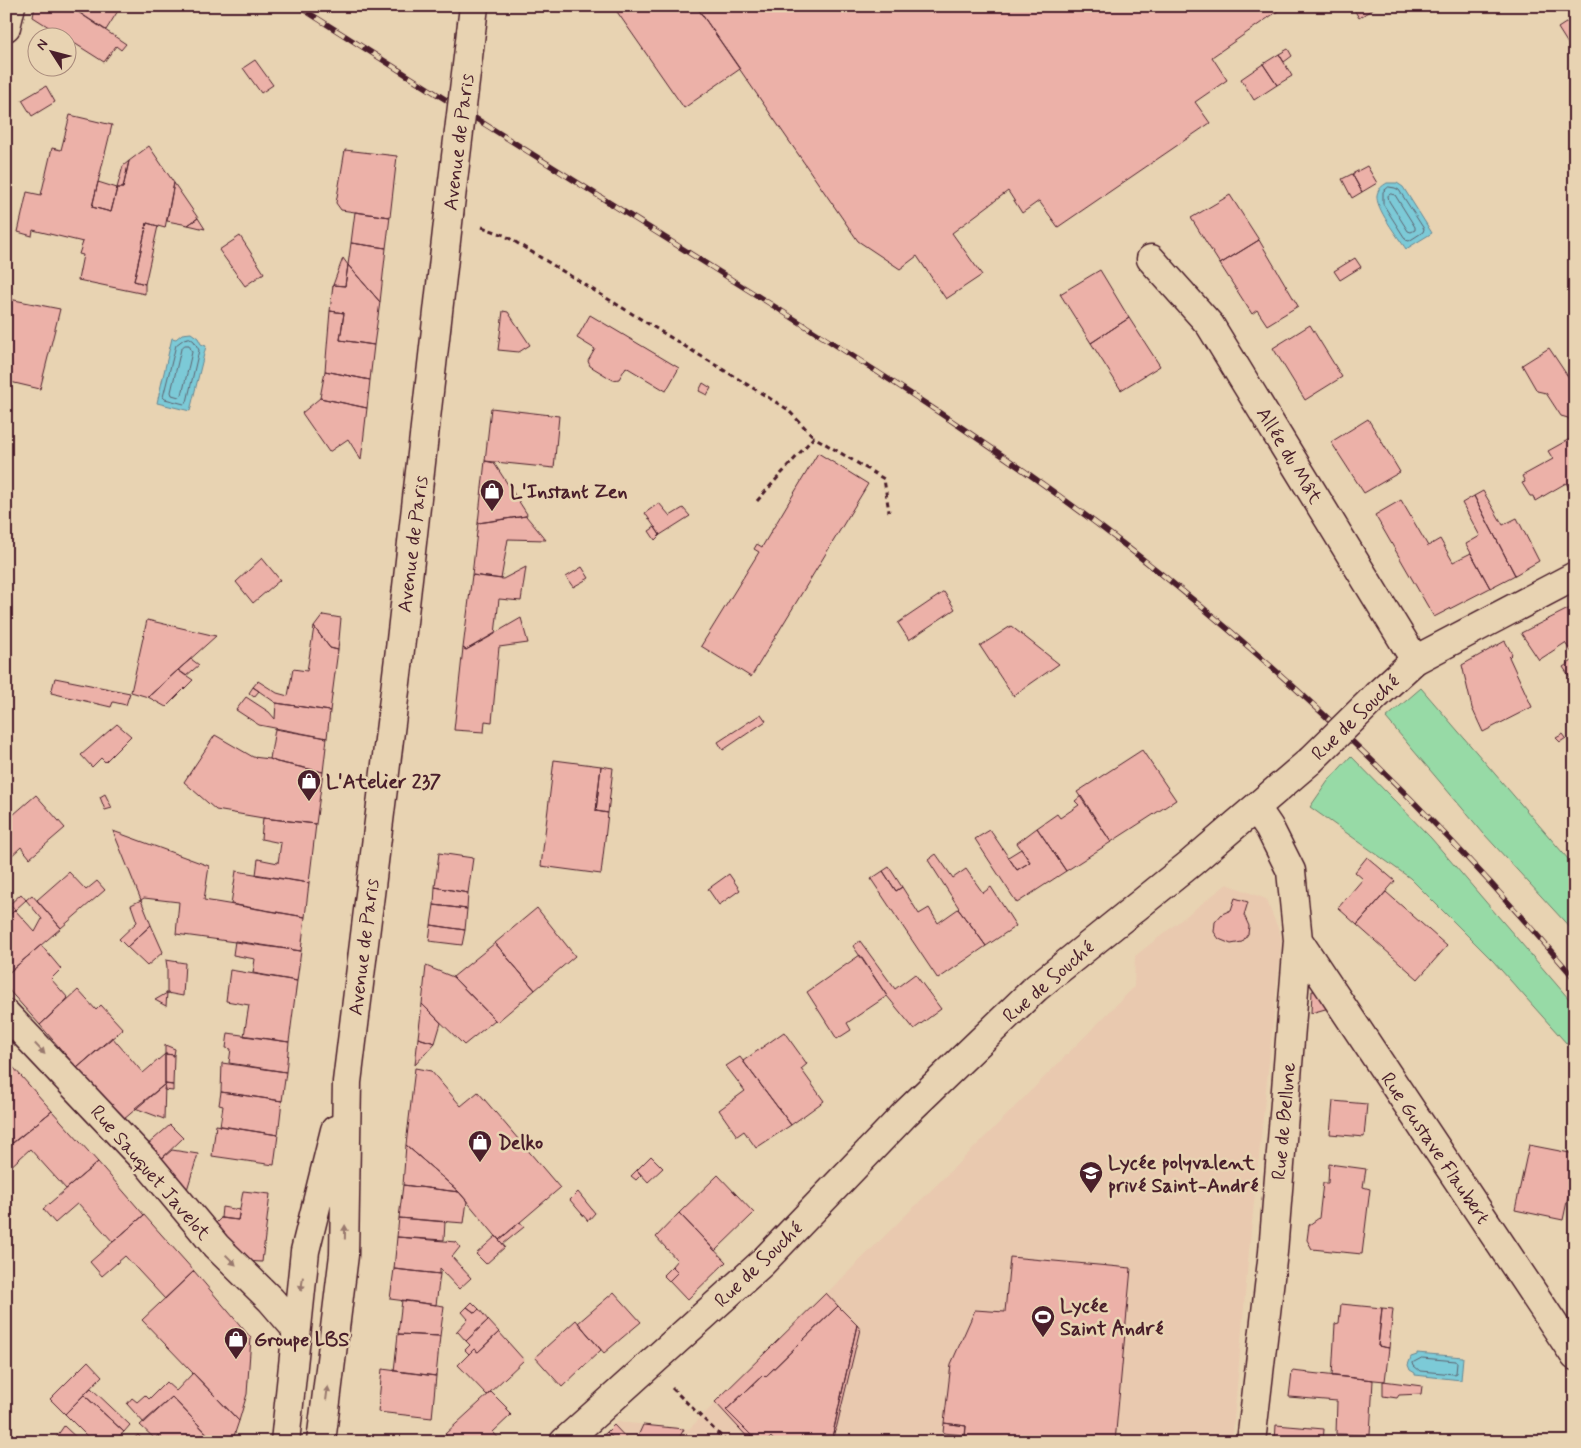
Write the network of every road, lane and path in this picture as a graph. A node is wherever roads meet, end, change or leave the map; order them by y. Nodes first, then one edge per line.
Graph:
1 (11, 6) edge
2 (473, 19) edge
3 (6, 27) edge
4 (449, 214) junction
5 (1151, 259) dead end
6 (814, 437) junction
7 (757, 501) dead end
8 (889, 512) dead end
9 (1575, 576) edge
10 (1415, 660) junction
11 (1256, 808) junction
12 (1298, 940) junction
13 (6, 1014) edge
14 (346, 1082) junction
15 (296, 1329) junction
16 (1575, 1356) edge
17 (649, 1365) junction
18 (960, 1434) dead end
19 (285, 1442) edge
20 (321, 1442) edge
21 (564, 1442) edge
22 (727, 1442) edge
23 (957, 1442) edge
24 (1251, 1442) edge

1 - 3 street
2 - 4 street, Avenue de Paris, bridge
4 - 6 path
4 - 14 street, Avenue de Paris
5 - 10 street, Allée du Mât
6 - 7 path
6 - 8 path
9 - 10 street, Rue de Souché
10 - 11 street, Rue de Souché, bridge
11 - 12 street, Rue de Bellune
11 - 17 street, Rue de Souché
12 - 16 street, Rue Gustave Flaubert
12 - 24 street, Rue de Bellune
13 -> 15 street, Rue Sauquet Javelot
14 -> 15 street, Avenue de Paris
20 -> 14 street, Avenue de Paris
15 - 19 street, Avenue de Paris
17 - 21 street, Rue de Souché
17 - 22 path
18 - 23 path

